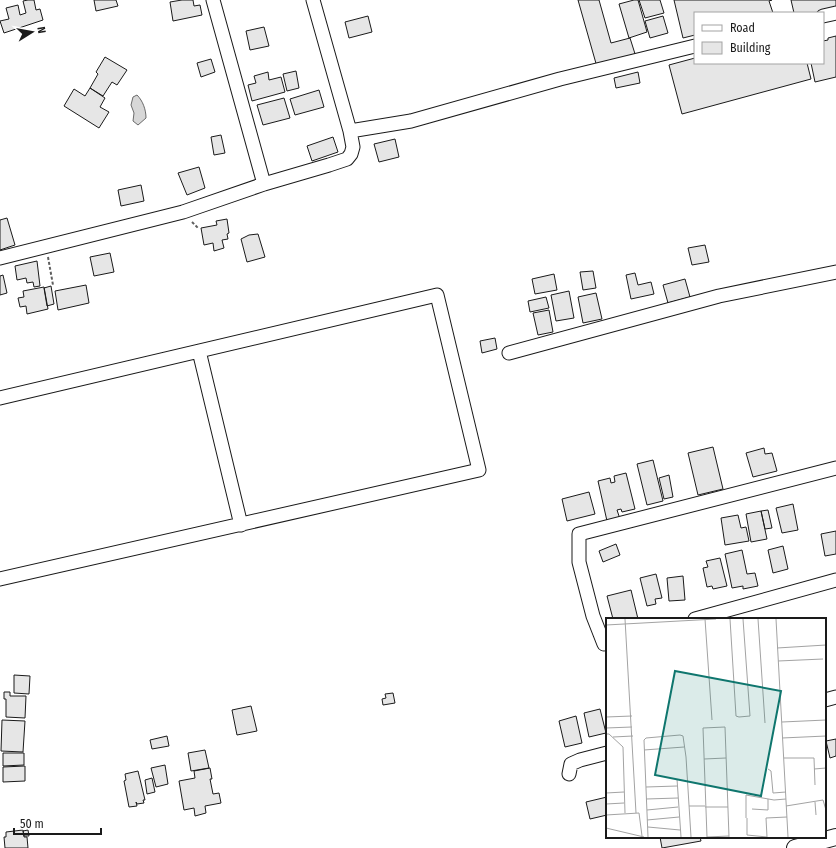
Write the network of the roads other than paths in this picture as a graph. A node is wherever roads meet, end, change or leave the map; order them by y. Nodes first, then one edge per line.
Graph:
1 (213, 0) edge
2 (313, 0) edge
3 (836, 12) edge
4 (824, 16) edge
5 (694, 46) edge
6 (350, 132) junction
7 (264, 184) junction
8 (0, 258) edge
9 (836, 272) edge
10 (199, 351) junction
11 (509, 353) dead end
12 (0, 398) edge
13 (836, 468) edge
14 (241, 525) junction
15 (0, 579) edge
16 (836, 580) edge
17 (699, 618) edge
18 (606, 643) edge
19 (836, 697) edge
20 (826, 700) edge
21 (606, 753) edge
22 (569, 774) dead end
23 (836, 838) edge
24 (794, 848) edge

1 - 7 street
2 - 6 street
3 - 4 street
5 - 6 street
6 - 7 street
7 - 8 street
9 - 11 street
10 - 12 street
10 - 14 street
10 - 14 street
13 - 18 street
14 - 15 street
16 - 17 street
19 - 20 street
21 - 22 street
23 - 24 main road

